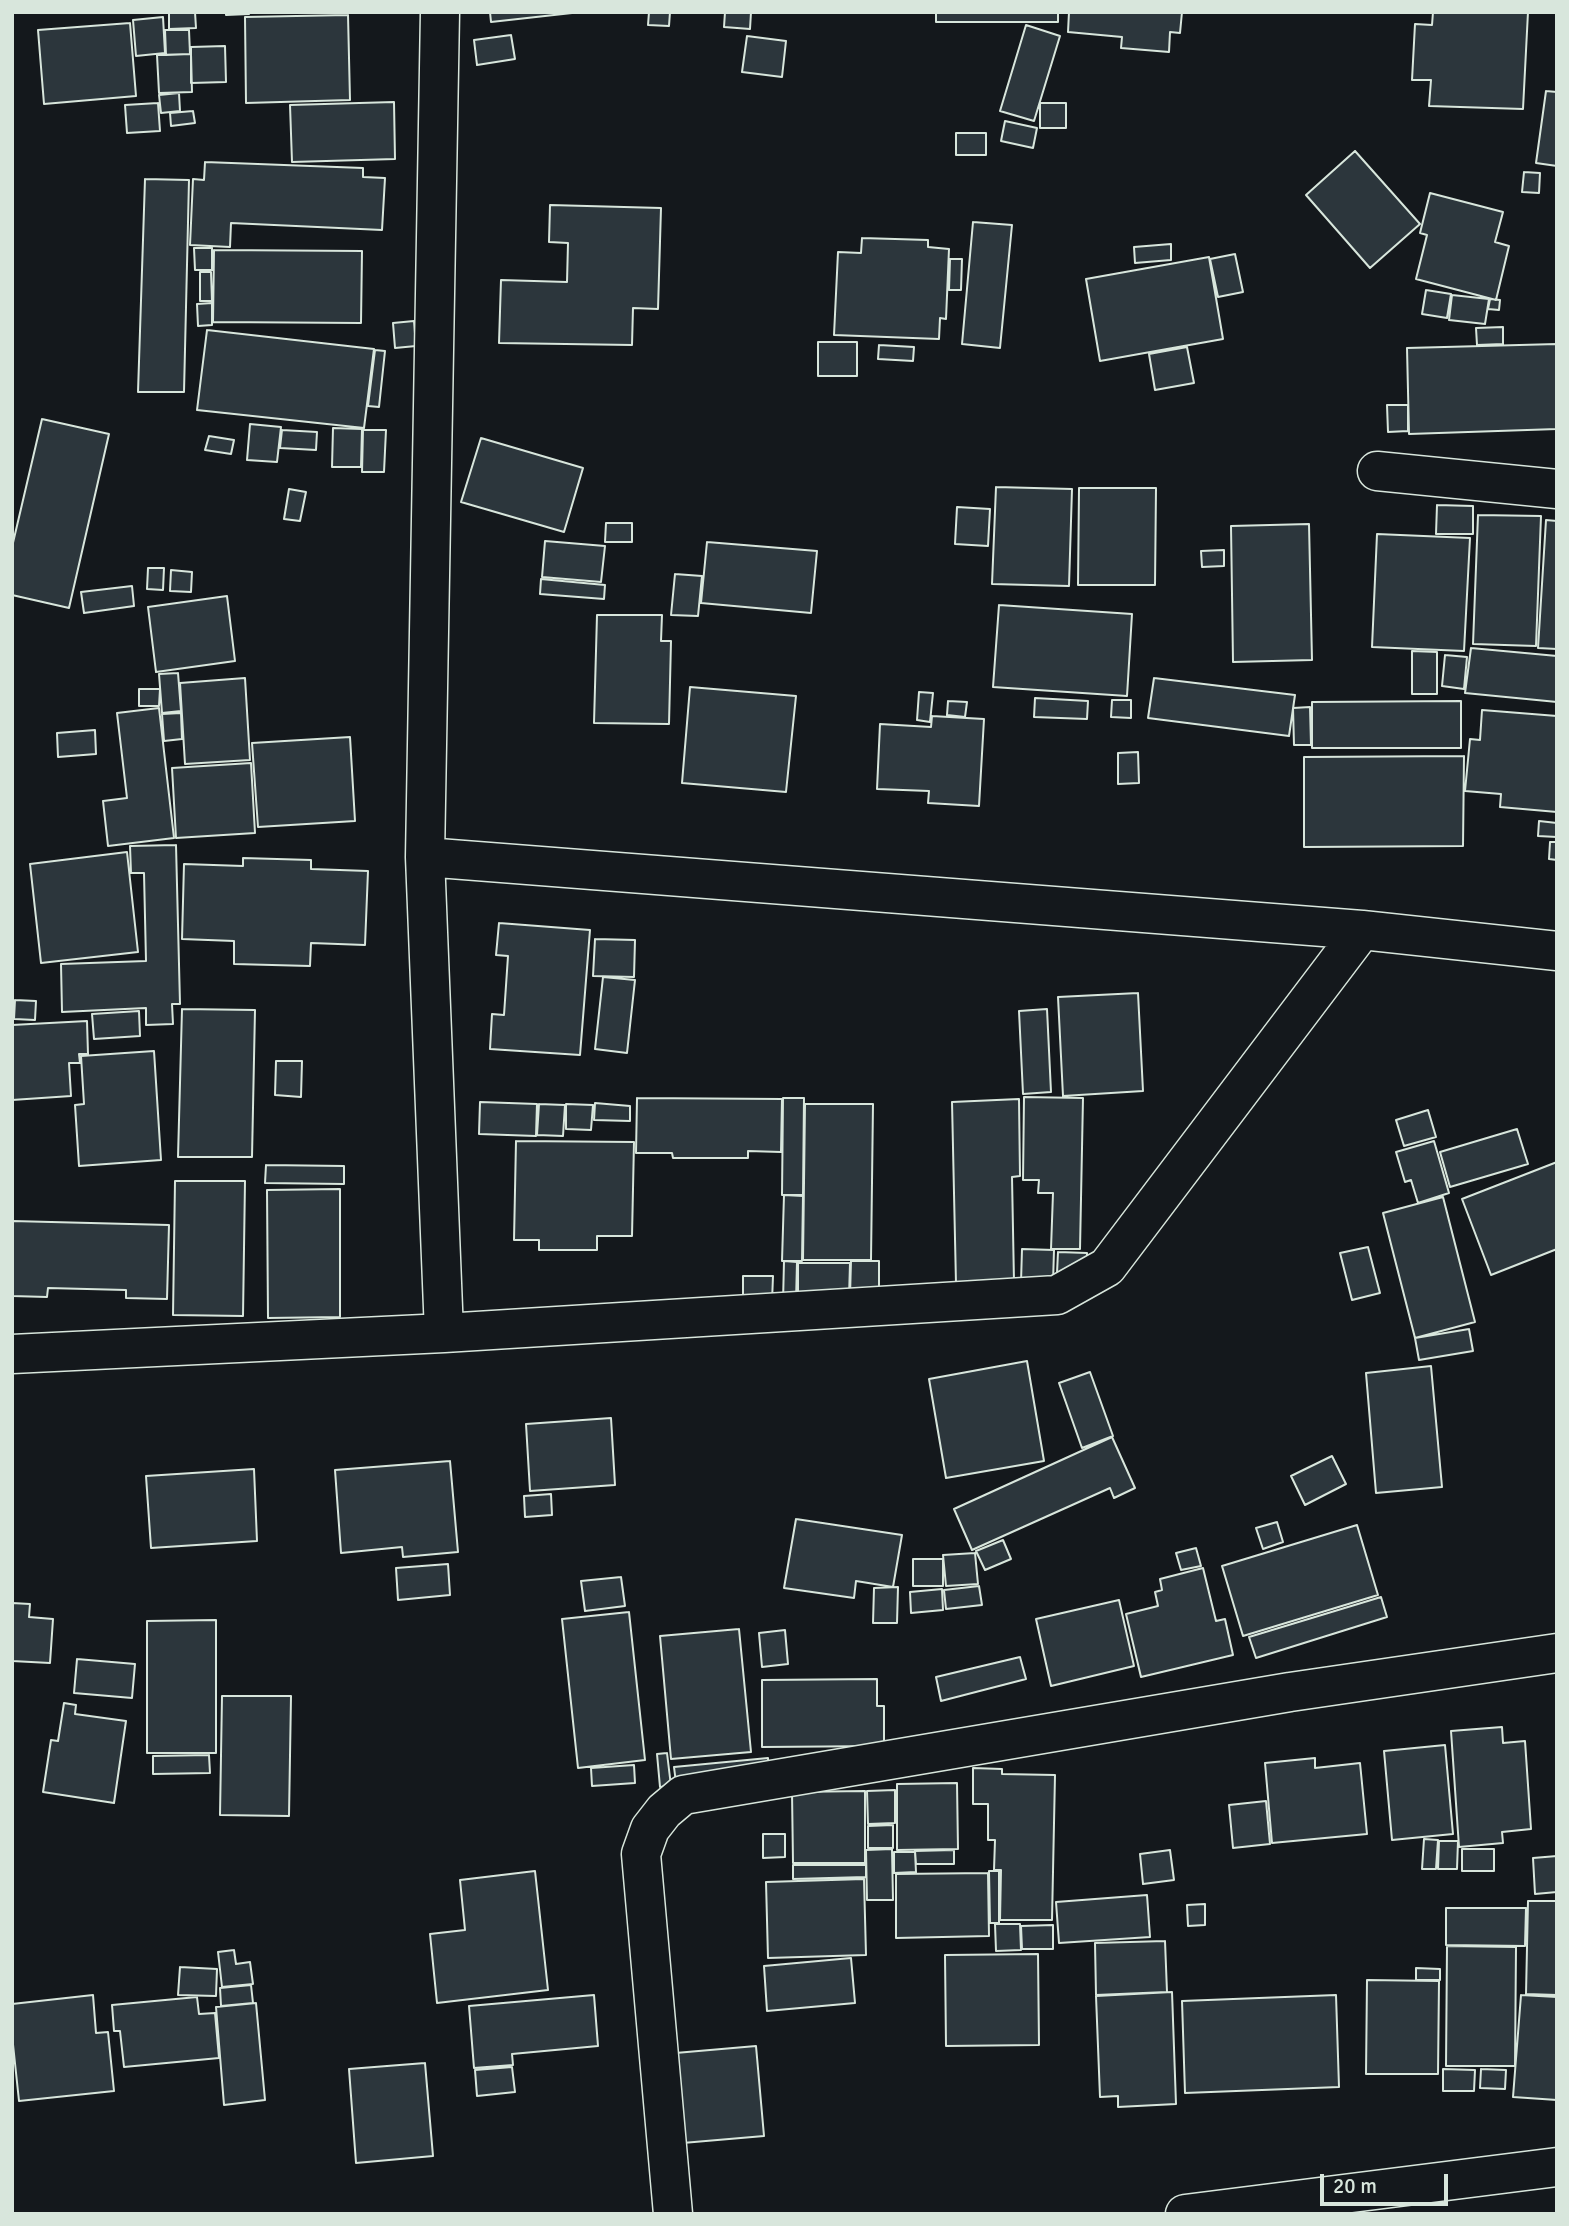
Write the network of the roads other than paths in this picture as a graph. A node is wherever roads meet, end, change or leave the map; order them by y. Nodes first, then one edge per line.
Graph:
1 (440, 12) edge
2 (1377, 471) dead end
3 (1557, 489) edge
4 (425, 857) junction
5 (1362, 930) junction
6 (1557, 951) edge
7 (444, 1333) junction
8 (12, 1354) edge
9 (1557, 1653) edge
10 (1557, 2167) edge
11 (673, 2214) edge
12 (1185, 2214) edge

1 - 4 street
2 - 3 street
4 - 5 street
4 - 7 street
5 - 6 street
5 - 7 street
7 - 8 street
9 - 11 street
10 - 12 street

